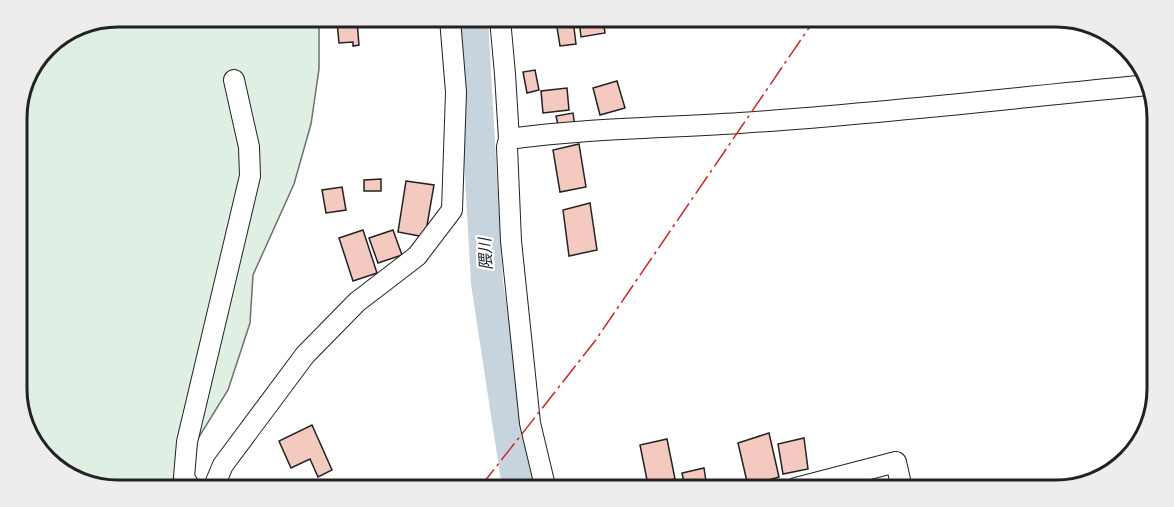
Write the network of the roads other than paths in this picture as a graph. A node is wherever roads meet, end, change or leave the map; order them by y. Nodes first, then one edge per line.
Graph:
1 (451, 27) edge
2 (501, 27) edge
3 (234, 81) dead end
4 (1141, 86) edge
5 (509, 139) junction
6 (185, 480) edge
7 (217, 480) edge
8 (544, 480) edge
9 (827, 480) edge
10 (900, 480) edge

1 - 7 street
2 - 5 street
3 - 6 street
4 - 5 street
5 - 8 street
9 - 10 street

